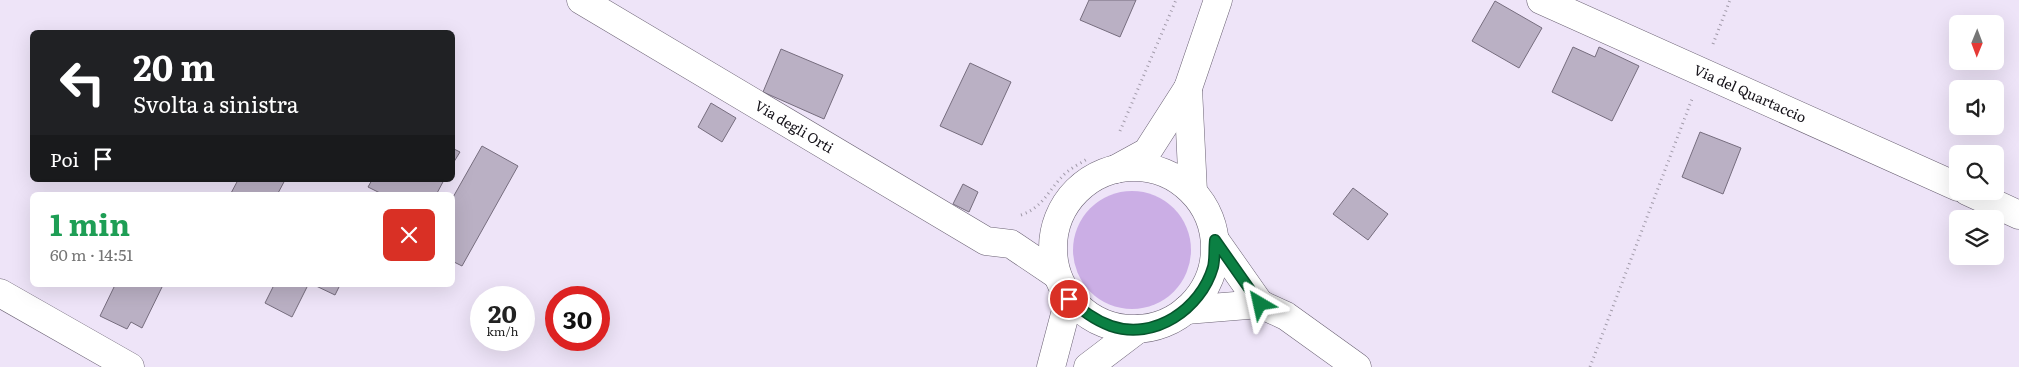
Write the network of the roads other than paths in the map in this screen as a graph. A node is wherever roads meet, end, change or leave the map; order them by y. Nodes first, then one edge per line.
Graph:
1 (581, 0) edge
2 (1218, 0) edge
3 (1541, 0) edge
4 (1188, 88) junction
5 (1116, 169) junction
6 (1949, 183) edge
7 (1193, 192) junction
8 (1986, 200) edge
9 (2019, 215) edge
10 (1056, 222) junction
11 (1215, 240) junction
12 (1010, 244) junction
13 (1063, 287) junction
14 (0, 293) edge
15 (1260, 304) junction
16 (1186, 310) junction
17 (1138, 329) junction
18 (130, 367) edge
19 (1051, 367) edge
20 (1088, 367) edge
21 (1357, 367) edge

1 - 12 street, Via degli Orti
2 - 4 street
3 - 6 street, Via del Quartaccio
4 - 5 street
4 - 7 street
5 - 7 street
5 - 10 street
7 - 11 street
8 - 9 street
10 - 12 street
10 - 13 street
11 - 15 street
11 - 16 street
12 - 13 street, Via degli Orti
13 - 17 street
13 - 19 street
14 - 18 street
15 - 16 street
15 - 21 street
16 - 17 street
17 - 20 street

